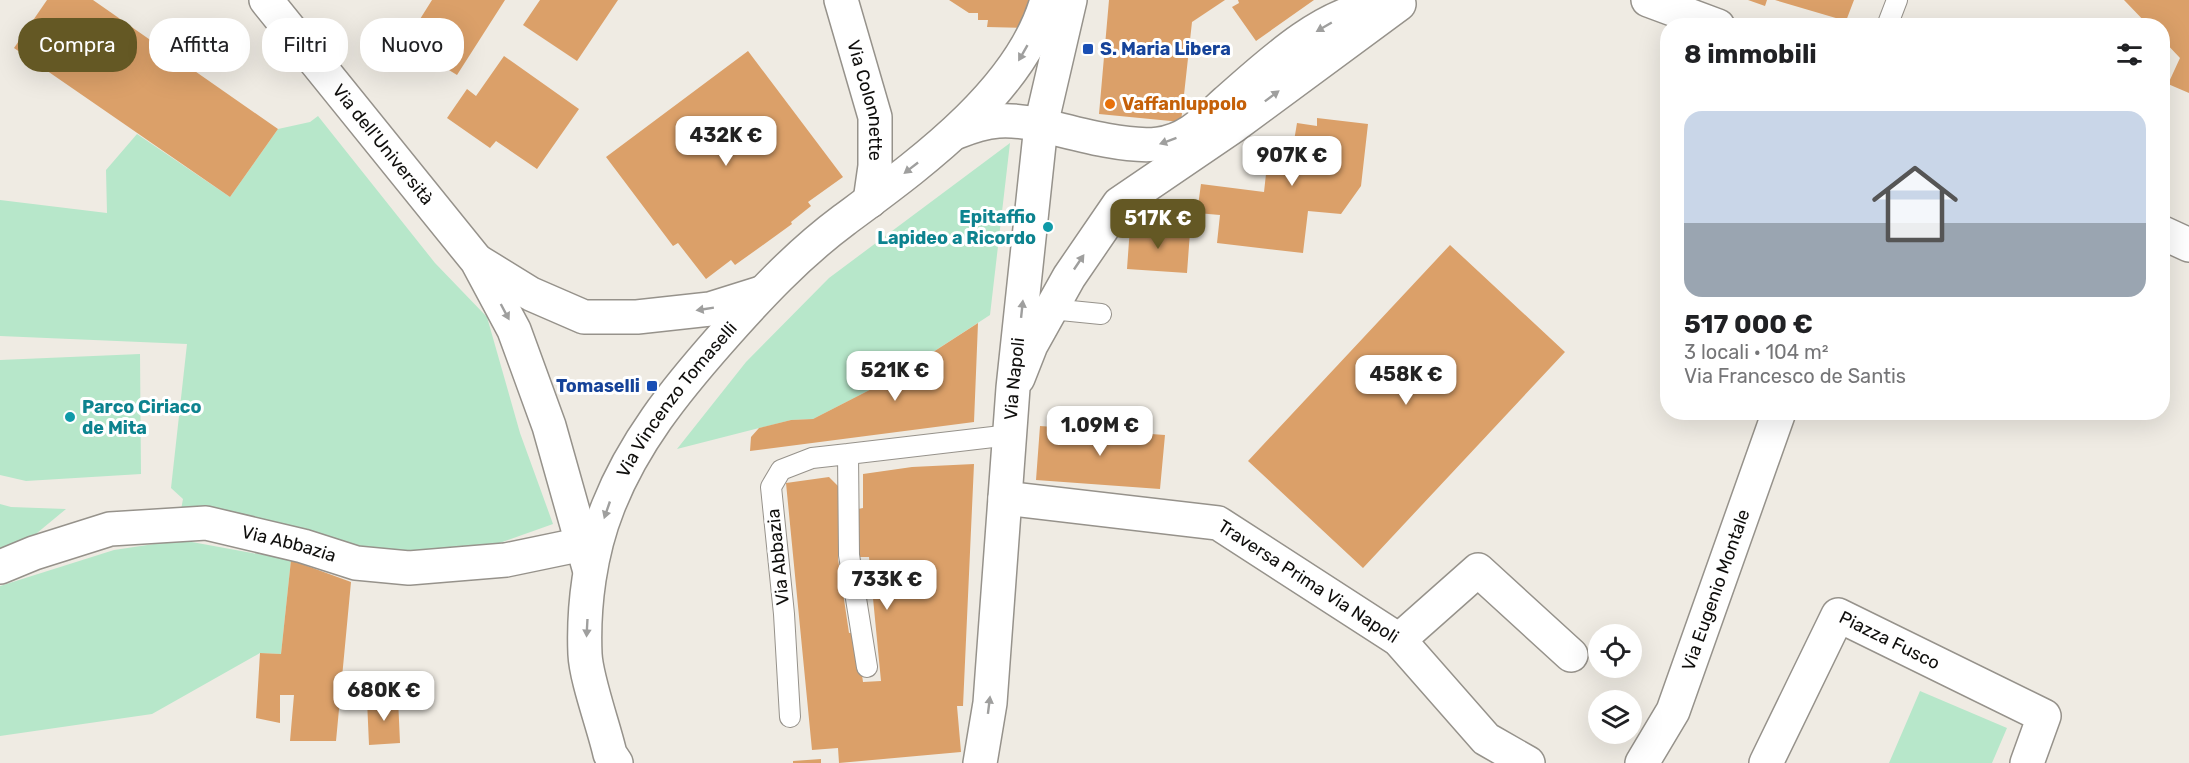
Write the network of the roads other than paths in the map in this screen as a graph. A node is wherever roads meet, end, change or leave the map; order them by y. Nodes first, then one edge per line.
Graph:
1 (266, 0) edge
2 (841, 0) edge
3 (1047, 0) edge
4 (1070, 0) edge
5 (1648, 0) edge
6 (1897, 0) edge
7 (1405, 2) edge
8 (1696, 18) edge
9 (1890, 18) edge
10 (1041, 125) junction
11 (957, 132) junction
12 (870, 201) junction
13 (2170, 236) edge
14 (2189, 245) edge
15 (477, 261) junction
16 (761, 293) junction
17 (1052, 309) junction
18 (1101, 314) dead end
19 (1013, 388) junction
20 (1776, 420) edge
21 (1010, 435) junction
22 (848, 454) junction
23 (1005, 498) junction
24 (586, 557) junction
25 (0, 567) edge
26 (1399, 640) junction
27 (1571, 655) dead end
28 (867, 667) dead end
29 (790, 717) dead end
30 (615, 763) edge
31 (980, 763) edge
32 (1528, 763) edge
33 (1642, 763) edge
34 (1766, 763) edge
35 (2027, 763) edge

1 - 15 street, Via dell'Università
2 - 12 street, Via Colonnette
3 -> 11 street
4 - 10 street, Via Napoli
5 - 8 street
6 - 9 lane
7 -> 10 street
17 -> 7 street
10 - 11 street
19 -> 10 street, Via Napoli
11 -> 12 street, Via Vincenzo Tomaselli
12 - 16 street, Via Vincenzo Tomaselli
13 - 14 street
16 -> 15 street, Via dell'Università
15 -> 24 street, Via dell'Università
16 -> 24 street, Via Vincenzo Tomaselli
17 - 18 lane
17 - 19 street
19 - 21 street, Via Napoli
20 - 33 street, Via Eugenio Montale
21 - 22 lane, Via Abbazia
21 - 23 street, Via Napoli
22 - 28 lane
22 - 29 lane, Via Abbazia
23 - 26 street, Traversa Prima Via Napoli
31 -> 23 street, Via Napoli
24 - 25 street, Via Abbazia
24 -> 30 street, Via Vincenzo Tomaselli
26 - 27 street
26 - 32 street, Traversa Prima Via Napoli
34 - 35 street, Piazza Fusco

